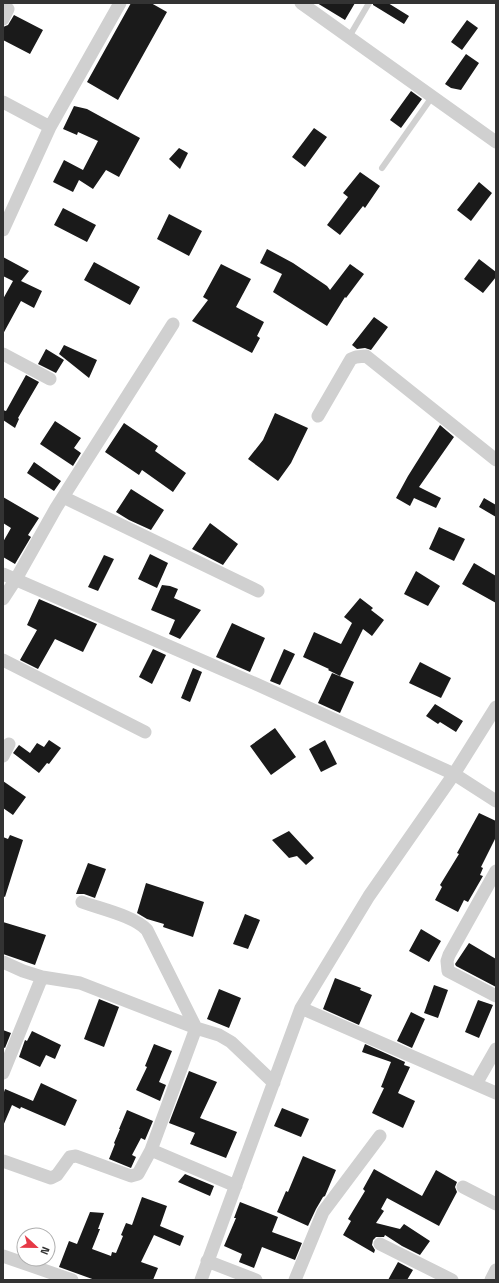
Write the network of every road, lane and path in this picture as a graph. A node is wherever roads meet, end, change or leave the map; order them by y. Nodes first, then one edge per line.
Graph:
1 (120, 3) edge
2 (301, 3) edge
3 (369, 3) edge
4 (349, 37) junction
5 (432, 97) junction
6 (3, 102) edge
7 (50, 128) junction
8 (496, 142) edge
9 (382, 168) dead end
10 (3, 230) edge
11 (173, 324) dead end
12 (3, 354) edge
13 (50, 379) dead end
14 (318, 416) dead end
15 (496, 460) edge
16 (63, 497) junction
17 (3, 574) edge
18 (16, 579) junction
19 (258, 591) dead end
20 (3, 599) edge
21 (3, 660) edge
22 (496, 707) edge
23 (145, 732) dead end
24 (10, 744) dead end
25 (3, 756) edge
26 (454, 774) junction
27 (496, 801) edge
28 (496, 871) edge
29 (82, 902) dead end
30 (3, 962) edge
31 (42, 977) junction
32 (496, 996) edge
33 (301, 1008) junction
34 (196, 1028) junction
35 (496, 1049) edge
36 (3, 1073) edge
37 (274, 1083) junction
38 (476, 1084) junction
39 (496, 1094) edge
40 (380, 1136) dead end
41 (151, 1150) junction
42 (3, 1161) edge
43 (236, 1186) junction
44 (463, 1187) dead end
45 (496, 1204) edge
46 (380, 1244) dead end
47 (3, 1256) edge
48 (207, 1261) junction
49 (496, 1270) edge
50 (72, 1280) edge
51 (201, 1280) edge
52 (256, 1280) edge
53 (295, 1280) edge
54 (452, 1280) edge
55 (491, 1280) edge

1 - 7 street
2 - 4 street
3 - 4 lane
4 - 5 street
5 - 8 street
5 - 9 lane
6 - 7 street
7 - 10 street
11 - 16 street
12 - 13 street
14 - 15 street
16 - 18 street
16 - 19 street
17 - 18 street
18 - 20 street
18 - 26 street
21 - 23 street
22 - 26 street
24 - 25 street
26 - 27 street
26 - 33 street
28 - 32 street
29 - 34 street
30 - 31 street
31 - 34 street
31 - 36 street
33 - 37 street
33 - 38 street
34 - 37 street
34 - 41 street
35 - 38 street
37 - 43 street
38 - 39 street
40 - 53 street
41 - 42 street
41 - 43 street
43 - 48 street
44 - 45 street
46 - 54 street
47 - 50 street
48 - 51 street
48 - 52 street
49 - 55 street

